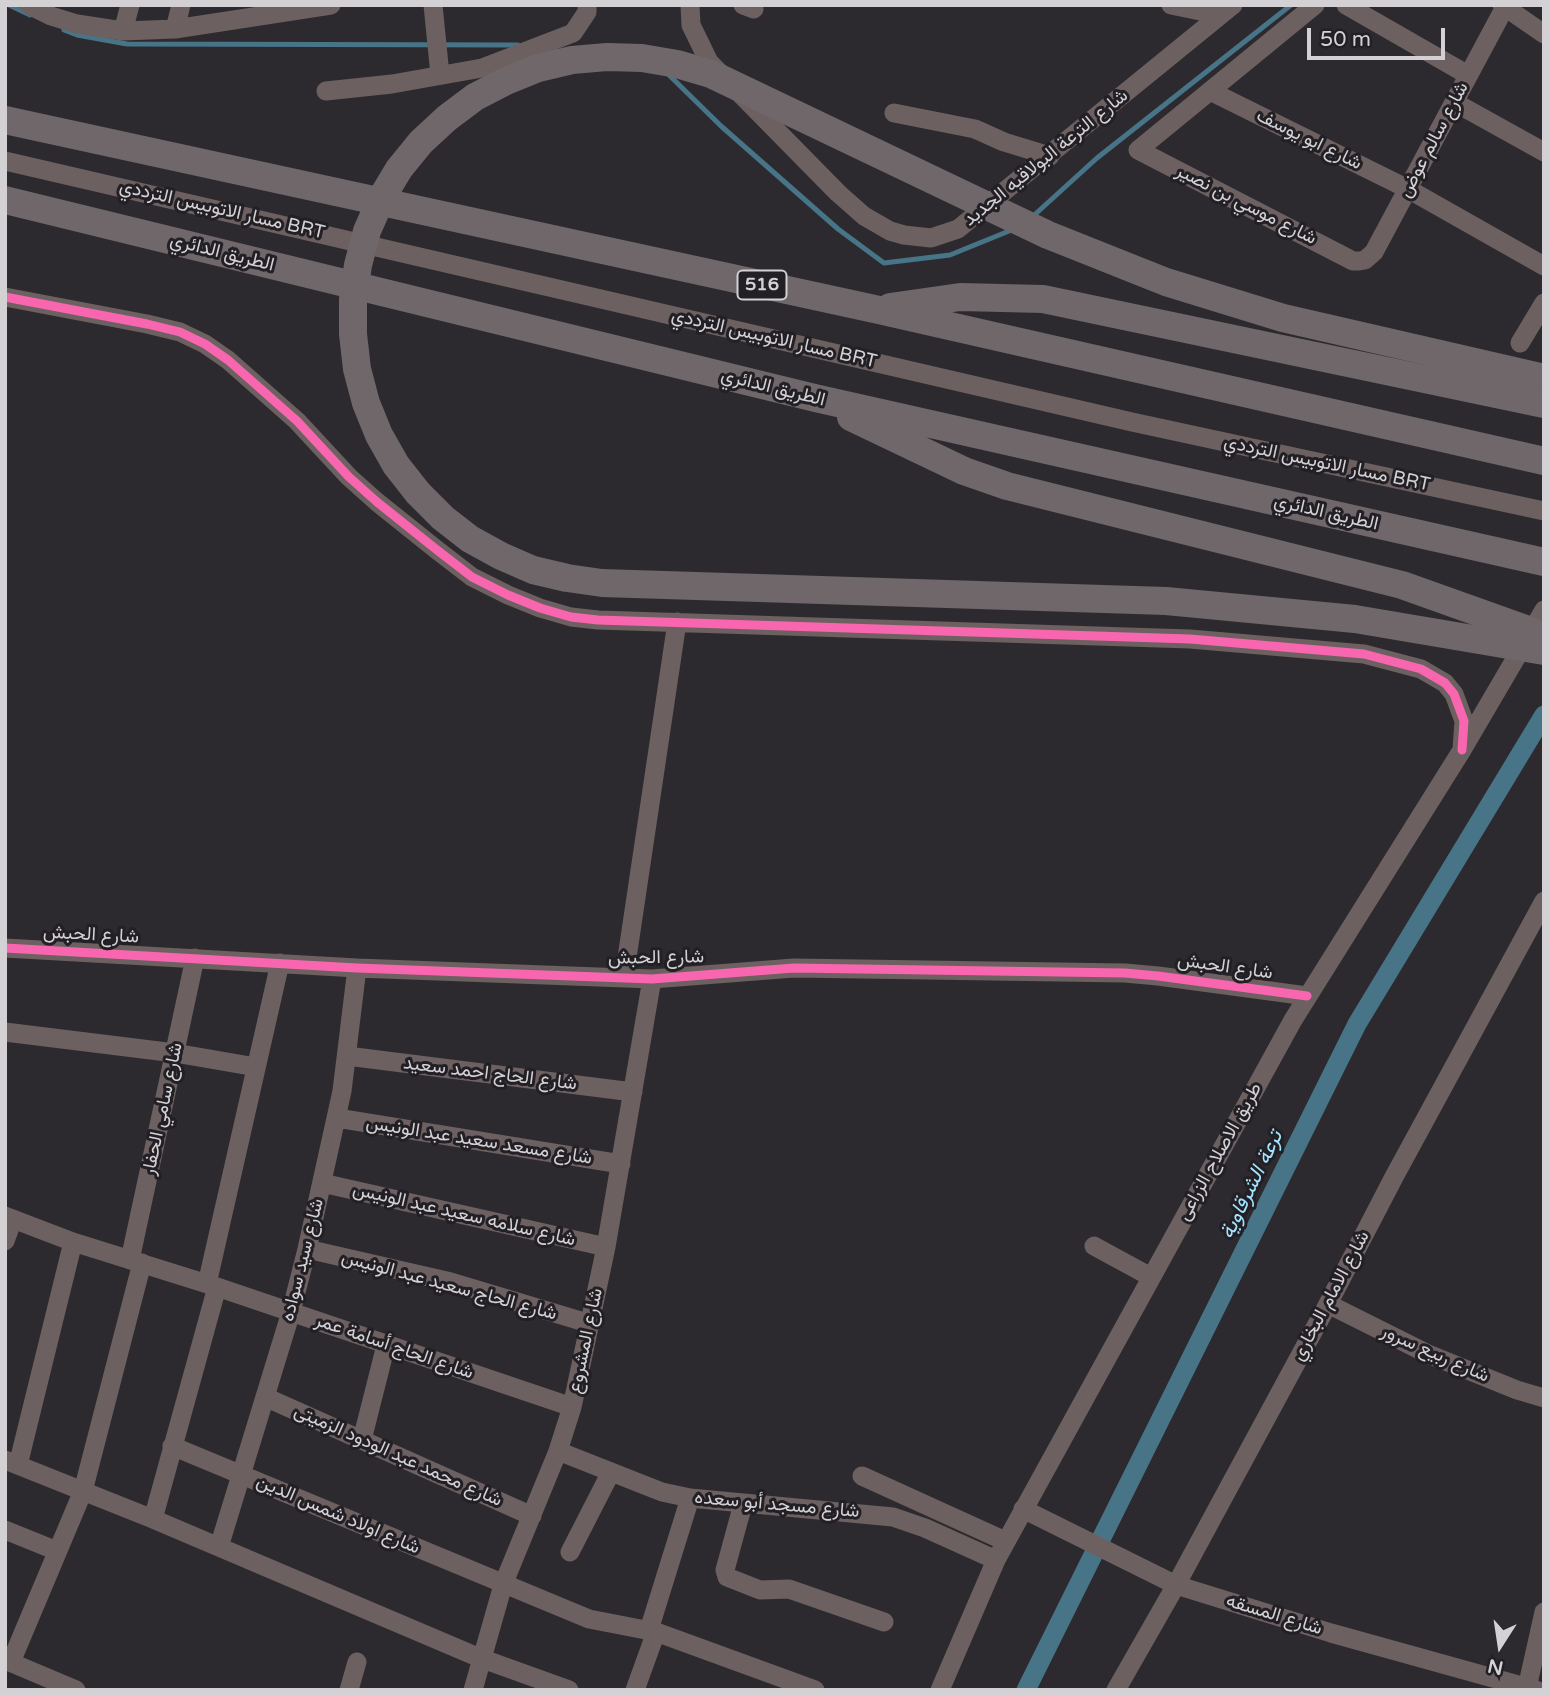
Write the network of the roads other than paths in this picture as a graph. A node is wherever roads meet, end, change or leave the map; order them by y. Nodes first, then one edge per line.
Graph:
1 (29, 5) edge
2 (130, 5) edge
3 (181, 5) edge
4 (331, 5) edge
5 (433, 5) edge
6 (587, 5) edge
7 (690, 5) edge
8 (1171, 5) edge
9 (1315, 5) edge
10 (1346, 5) edge
11 (1504, 6) edge
12 (288, 8) edge
13 (1226, 10) edge
14 (79, 15) edge
15 (176, 29) junction
16 (123, 31) junction
17 (1544, 34) edge
18 (440, 75) junction
19 (1468, 75) junction
20 (326, 91) dead end
21 (1210, 91) junction
22 (1454, 102) junction
23 (894, 113) dead end
24 (5, 120) edge
25 (1544, 152) edge
26 (1050, 156) junction
27 (5, 161) edge
28 (1408, 188) junction
29 (5, 200) edge
30 (1353, 261) joint
31 (1544, 266) edge
32 (5, 297) edge
33 (1544, 303) edge
34 (879, 310) junction
35 (1520, 343) dead end
36 (1544, 378) edge
37 (815, 398) junction
38 (1544, 404) edge
39 (1530, 458) edge
40 (1544, 511) edge
41 (1544, 562) edge
42 (677, 622) junction
43 (1539, 631) edge
44 (1462, 750) junction
45 (1544, 901) edge
46 (5, 948) edge
47 (195, 958) junction
48 (281, 963) junction
49 (357, 968) junction
50 (624, 978) junction
51 (652, 979) junction
52 (1307, 996) junction
53 (5, 1032) edge
54 (175, 1053) junction
55 (347, 1056) junction
56 (257, 1067) junction
57 (633, 1092) junction
58 (337, 1118) junction
59 (621, 1164) junction
60 (322, 1183) junction
61 (9, 1218) edge
62 (5, 1241) edge
63 (73, 1242) junction
64 (1094, 1246) dead end
65 (606, 1247) junction
66 (306, 1249) junction
67 (136, 1261) junction
68 (1151, 1277) junction
69 (212, 1285) junction
70 (1328, 1304) junction
71 (291, 1312) junction
72 (591, 1324) junction
73 (386, 1345) junction
74 (265, 1397) junction
75 (1544, 1398) edge
76 (572, 1406) junction
77 (362, 1440) junction
78 (172, 1446) junction
79 (558, 1451) junction
80 (11, 1462) edge
81 (611, 1472) junction
82 (241, 1475) junction
83 (862, 1476) dead end
84 (83, 1491) junction
85 (690, 1498) junction
86 (743, 1504) junction
87 (1023, 1509) junction
88 (532, 1516) junction
89 (153, 1519) junction
90 (5, 1530) edge
91 (1006, 1541) junction
92 (219, 1546) junction
93 (57, 1551) junction
94 (570, 1552) dead end
95 (996, 1560) junction
96 (503, 1584) junction
97 (1176, 1585) junction
98 (1544, 1612) edge
99 (884, 1622) dead end
100 (652, 1631) junction
101 (480, 1658) junction
102 (8, 1661) edge
103 (356, 1662) dead end
104 (1531, 1689) edge
105 (76, 1690) edge
106 (349, 1690) edge
107 (472, 1690) edge
108 (569, 1690) edge
109 (635, 1690) edge
110 (815, 1690) edge
111 (940, 1690) edge
112 (1116, 1690) edge

1 - 14 street
2 - 16 street
3 - 15 street
4 - 12 street
5 - 18 street
6 - 18 street
7 - 26 street, شارع الترعة البولاقيه الجديد
8 - 13 street
9 - 21 street
10 - 19 street
11 - 17 street
11 - 19 street, شارع سالم عوض
12 - 15 street
13 - 26 street, شارع الترعة البولاقيه الجديد
14 - 16 street
15 - 16 street
18 - 20 street
19 - 22 street, شارع سالم عوض
21 - 28 street, شارع ابو يوسف
21 - 30 street, شارع موسي بن نصير
22 - 25 street
22 - 28 street, شارع سالم عوض
23 - 26 street
24 - 34 highway, 516
27 - 40 street, مسار الاتوبيس الترددي BRT
28 - 30 street, شارع سالم عوض
28 - 31 street, شارع ابو يوسف
29 - 37 highway, الطريق الدائري
32 - 42 street
33 - 35 street
34 - 38 highway
34 - 39 highway, 516
36 - 43 highway, bridge
37 - 41 highway, الطريق الدائري
37 - 43 highway
42 - 44 street
42 - 50 street
43 - 44 street, طريق الاصلاح الزراعى
44 - 52 street, طريق الاصلاح الزراعى
45 - 70 street, شارع الامام البخاري
46 - 47 street, شارع الحبش
47 - 48 street, شارع الحبش
47 - 54 street, شارع سامي الحفار
48 - 49 street, شارع الحبش
48 - 56 street
49 - 50 street, شارع الحبش
49 - 55 street, شارع سيد سواده
50 - 51 street, شارع الحبش
51 - 52 street, شارع الحبش
51 - 57 street, شارع المشروع
52 - 68 street, طريق الاصلاح الزراعى
53 - 54 street
54 - 56 street
54 - 67 street, شارع سامي الحفار
55 - 57 street, شارع الحاج احمد سعيد
55 - 58 street, شارع سيد سواده
56 - 69 street
57 - 59 street, شارع المشروع
58 - 59 street, شارع مسعد سعيد عبد الونيس
58 - 60 street, شارع سيد سواده
59 - 65 street, شارع المشروع
60 - 65 street, شارع سلامه سعيد عبد الونيس
60 - 66 street, شارع سيد سواده
61 - 62 street
61 - 63 street, شارع الحاج أسامة عمر
63 - 67 street, شارع الحاج أسامة عمر
63 - 80 street
64 - 68 street
65 - 72 street, شارع المشروع
66 - 71 street, شارع سيد سواده
66 - 72 street, شارع الحاج سعيد عبد الونيس
67 - 69 street, شارع الحاج أسامة عمر
67 - 84 street, شارع سامي الحفار
68 - 87 street, طريق الاصلاح الزراعى
69 - 71 street, شارع الحاج أسامة عمر
69 - 78 street
70 - 75 street, شارع ربيع سرور
70 - 97 street, شارع الامام البخاري
71 - 73 street, شارع الحاج أسامة عمر
71 - 74 street, شارع سيد سواده
72 - 76 street, شارع المشروع
73 - 76 street, شارع الحاج أسامة عمر
73 - 77 street
74 - 77 street, شارع محمد عبد الودود الزميتى
74 - 82 street, شارع سيد سواده
76 - 79 street, شارع المشروع
77 - 88 street, شارع محمد عبد الودود الزميتى
78 - 82 street, شارع اولاد شمس الدين
78 - 89 street
79 - 81 street, شارع مسجد أبو سعده
79 - 88 street, شارع المشروع
80 - 84 street
81 - 85 street, شارع مسجد أبو سعده
81 - 94 street
82 - 92 street, شارع سيد سواده
82 - 96 street, شارع اولاد شمس الدين
83 - 91 street
84 - 89 street
84 - 93 street, شارع سامي الحفار
85 - 86 street, شارع مسجد أبو سعده
85 - 100 street
86 - 95 street, شارع مسجد أبو سعده
86 - 99 street
87 - 91 street, طريق الاصلاح الزراعى
87 - 97 street, شارع المسقه
88 - 96 street, شارع المشروع
89 - 92 street
90 - 93 street
91 - 95 street, طريق الاصلاح الزراعى
92 - 101 street
93 - 102 street, شارع سامي الحفار
95 - 111 street, طريق الاصلاح الزراعى
96 - 100 street, شارع اولاد شمس الدين
96 - 101 street, شارع المشروع
97 - 104 street, شارع المسقه
97 - 112 street, شارع الامام البخاري
98 - 104 street
100 - 109 street
100 - 110 street, شارع اولاد شمس الدين
101 - 107 street, شارع المشروع
101 - 108 street
102 - 105 street
103 - 106 street

